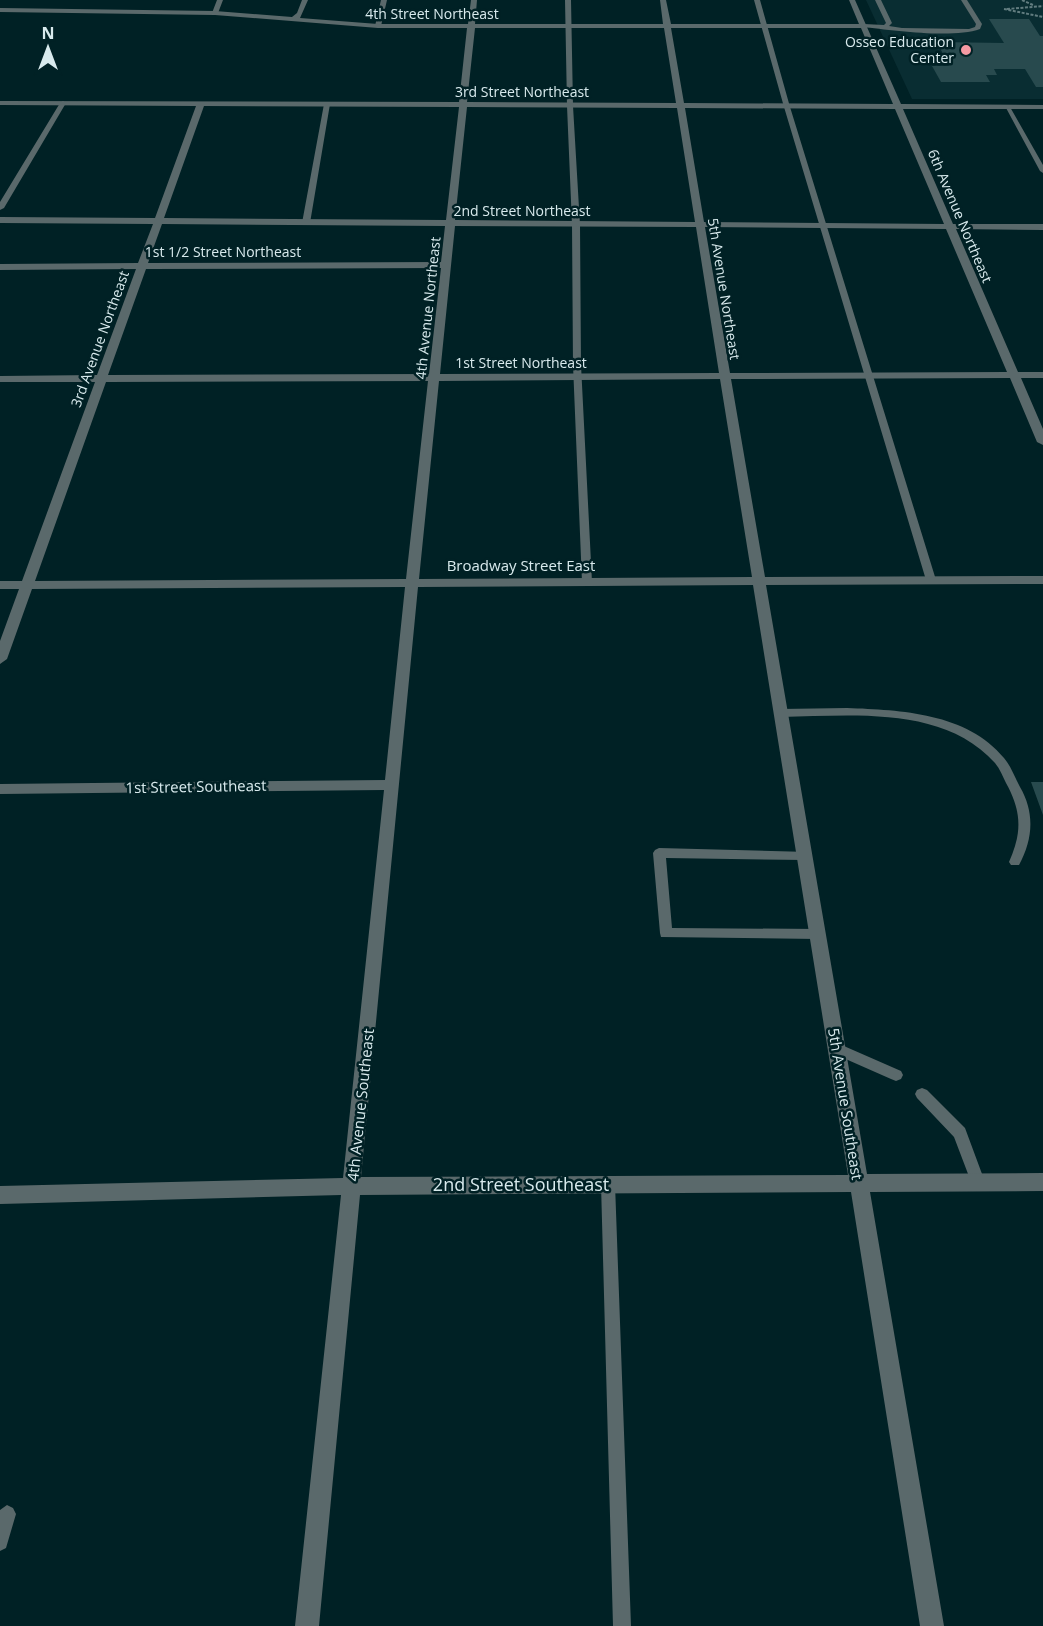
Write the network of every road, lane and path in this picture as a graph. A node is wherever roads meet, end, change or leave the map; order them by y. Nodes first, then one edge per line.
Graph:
1 (220, 0) edge
2 (305, 0) edge
3 (384, 0) edge
4 (474, 0) edge
5 (568, 0) edge
6 (663, 0) edge
7 (757, 0) edge
8 (852, 0) edge
9 (878, 0) edge
10 (964, 0) edge
11 (1022, 0) edge
12 (1034, 6) junction
13 (1043, 6) edge
14 (0, 10) edge
15 (215, 13) junction
16 (1043, 17) edge
17 (293, 20) junction
18 (378, 26) junction
19 (766, 26) junction
20 (864, 26) junction
21 (472, 27) junction
22 (569, 27) junction
23 (668, 27) junction
24 (885, 27) junction
25 (0, 103) edge
26 (63, 103) junction
27 (201, 103) junction
28 (327, 104) junction
29 (463, 105) junction
30 (570, 106) junction
31 (681, 106) junction
32 (787, 107) junction
33 (899, 107) junction
34 (1007, 107) junction
35 (1043, 107) edge
36 (1043, 171) edge
37 (0, 208) edge
38 (0, 220) edge
39 (158, 221) junction
40 (306, 223) junction
41 (450, 224) junction
42 (576, 225) junction
43 (700, 226) junction
44 (825, 227) junction
45 (1043, 227) edge
46 (950, 228) junction
47 (447, 265) junction
48 (142, 266) junction
49 (0, 267) edge
50 (1014, 375) junction
51 (1043, 375) edge
52 (435, 377) junction
53 (870, 377) junction
54 (101, 378) junction
55 (578, 378) junction
56 (725, 378) junction
57 (0, 379) edge
58 (1043, 442) edge
59 (931, 580) junction
60 (1043, 580) edge
61 (759, 581) junction
62 (587, 582) junction
63 (412, 583) junction
64 (0, 585) edge
65 (26, 585) junction
66 (5, 632) edge
67 (0, 659) edge
68 (781, 712) junction
69 (393, 785) junction
70 (0, 789) edge
71 (805, 855) junction
72 (1015, 862) dead end
73 (818, 934) junction
74 (837, 1049) junction
75 (896, 1075) dead end
76 (922, 1094) dead end
77 (978, 1182) junction
78 (1043, 1182) edge
79 (608, 1184) junction
80 (858, 1184) junction
81 (352, 1186) junction
82 (0, 1195) edge
83 (8, 1514) dead end
84 (0, 1542) edge
85 (307, 1626) edge
86 (622, 1626) edge
87 (932, 1626) edge

1 - 15 lane
2 - 17 street
3 - 18 lane
4 - 21 street, 4th Avenue Northeast
5 - 22 lane
6 - 23 street, 5th Avenue Northeast
7 - 19 lane
8 - 20 street, 6th Avenue Northeast
9 - 24 lane
10 - 24 lane
11 - 12 path
12 - 13 path
12 - 16 path
14 - 15 street, 4th Street Northeast
15 - 17 street, 4th Street Northeast
17 - 18 street, 4th Street Northeast
18 - 21 street, 4th Street Northeast
19 - 20 street, 4th Street Northeast
19 - 23 street, 4th Street Northeast
19 - 32 lane
20 - 24 lane
20 - 33 street, 6th Avenue Northeast
21 - 22 street, 4th Street Northeast
21 - 29 street, 4th Avenue Northeast
22 - 23 street, 4th Street Northeast
22 - 30 lane
23 - 31 street, 5th Avenue Northeast
25 - 26 street, 3rd Street Northeast
26 - 27 street, 3rd Street Northeast
26 - 37 lane
27 - 28 street, 3rd Street Northeast
27 - 39 street, 3rd Avenue Northeast
28 - 29 street, 3rd Street Northeast
28 - 40 lane
29 - 30 street, 3rd Street Northeast
29 - 41 street, 4th Avenue Northeast
30 - 31 street, 3rd Street Northeast
30 - 42 lane
31 - 32 street, 3rd Street Northeast
31 - 43 street, 5th Avenue Northeast
32 - 33 street, 3rd Street Northeast
32 - 44 lane
33 - 34 street, 3rd Street Northeast
33 - 46 street, 6th Avenue Northeast
34 - 35 street, 3rd Street Northeast
34 - 36 lane
38 - 39 street, 2nd Street Northeast
39 - 40 street, 2nd Street Northeast
39 - 48 street, 3rd Avenue Northeast
40 - 41 street, 2nd Street Northeast
41 - 42 street, 2nd Street Northeast
41 - 47 street, 4th Avenue Northeast
42 - 43 street, 2nd Street Northeast
42 - 55 lane
43 - 44 street, 2nd Street Northeast
43 - 56 street, 5th Avenue Northeast
44 - 46 street, 2nd Street Northeast
44 - 53 lane
45 - 46 street, 2nd Street Northeast
46 - 50 street, 6th Avenue Northeast
47 - 48 street, 1st 1/2 Street Northeast
47 - 52 street, 4th Avenue Northeast
48 - 49 street, 1st 1/2 Street Northeast
48 - 54 street, 3rd Avenue Northeast
50 - 51 street, 1st Street Northeast
50 - 53 street, 1st Street Northeast
50 - 58 street, 6th Avenue Northeast
52 - 54 street, 1st Street Northeast
52 - 55 street, 1st Street Northeast
52 - 63 street, 4th Avenue Northeast
53 - 56 street, 1st Street Northeast
53 - 59 lane
54 - 57 street, 1st Street Northeast
54 - 65 street, 3rd Avenue Northeast
55 - 56 street, 1st Street Northeast
55 - 62 lane
56 - 61 street, 5th Avenue Northeast
59 - 60 street, Broadway Street East
59 - 61 street, Broadway Street East
61 - 62 street, Broadway Street East
61 - 68 street, 5th Avenue Southeast
62 - 63 street, Broadway Street East
63 - 65 street, Broadway Street East
63 - 69 street, 4th Avenue Southeast
64 - 65 street, Broadway Street East
65 - 66 street, 3rd Avenue Northeast
66 - 67 street, 3rd Avenue Northeast
68 - 71 street, 5th Avenue Southeast
68 - 72 lane
69 - 70 street, 1st Street Southeast
69 - 81 street, 4th Avenue Southeast
71 - 73 street, 5th Avenue Southeast
71 - 73 lane
73 - 74 street, 5th Avenue Southeast
74 - 75 lane
74 - 80 street, 5th Avenue Southeast
76 - 77 lane
77 - 78 street, 2nd Street Southeast
77 - 80 street, 2nd Street Southeast
79 - 80 street, 2nd Street Southeast
79 - 81 street, 2nd Street Southeast
79 - 86 lane
80 - 87 street, 5th Avenue Southeast
81 - 82 street, 2nd Street Southeast
81 - 85 street, 4th Avenue Southeast
83 - 84 lane

